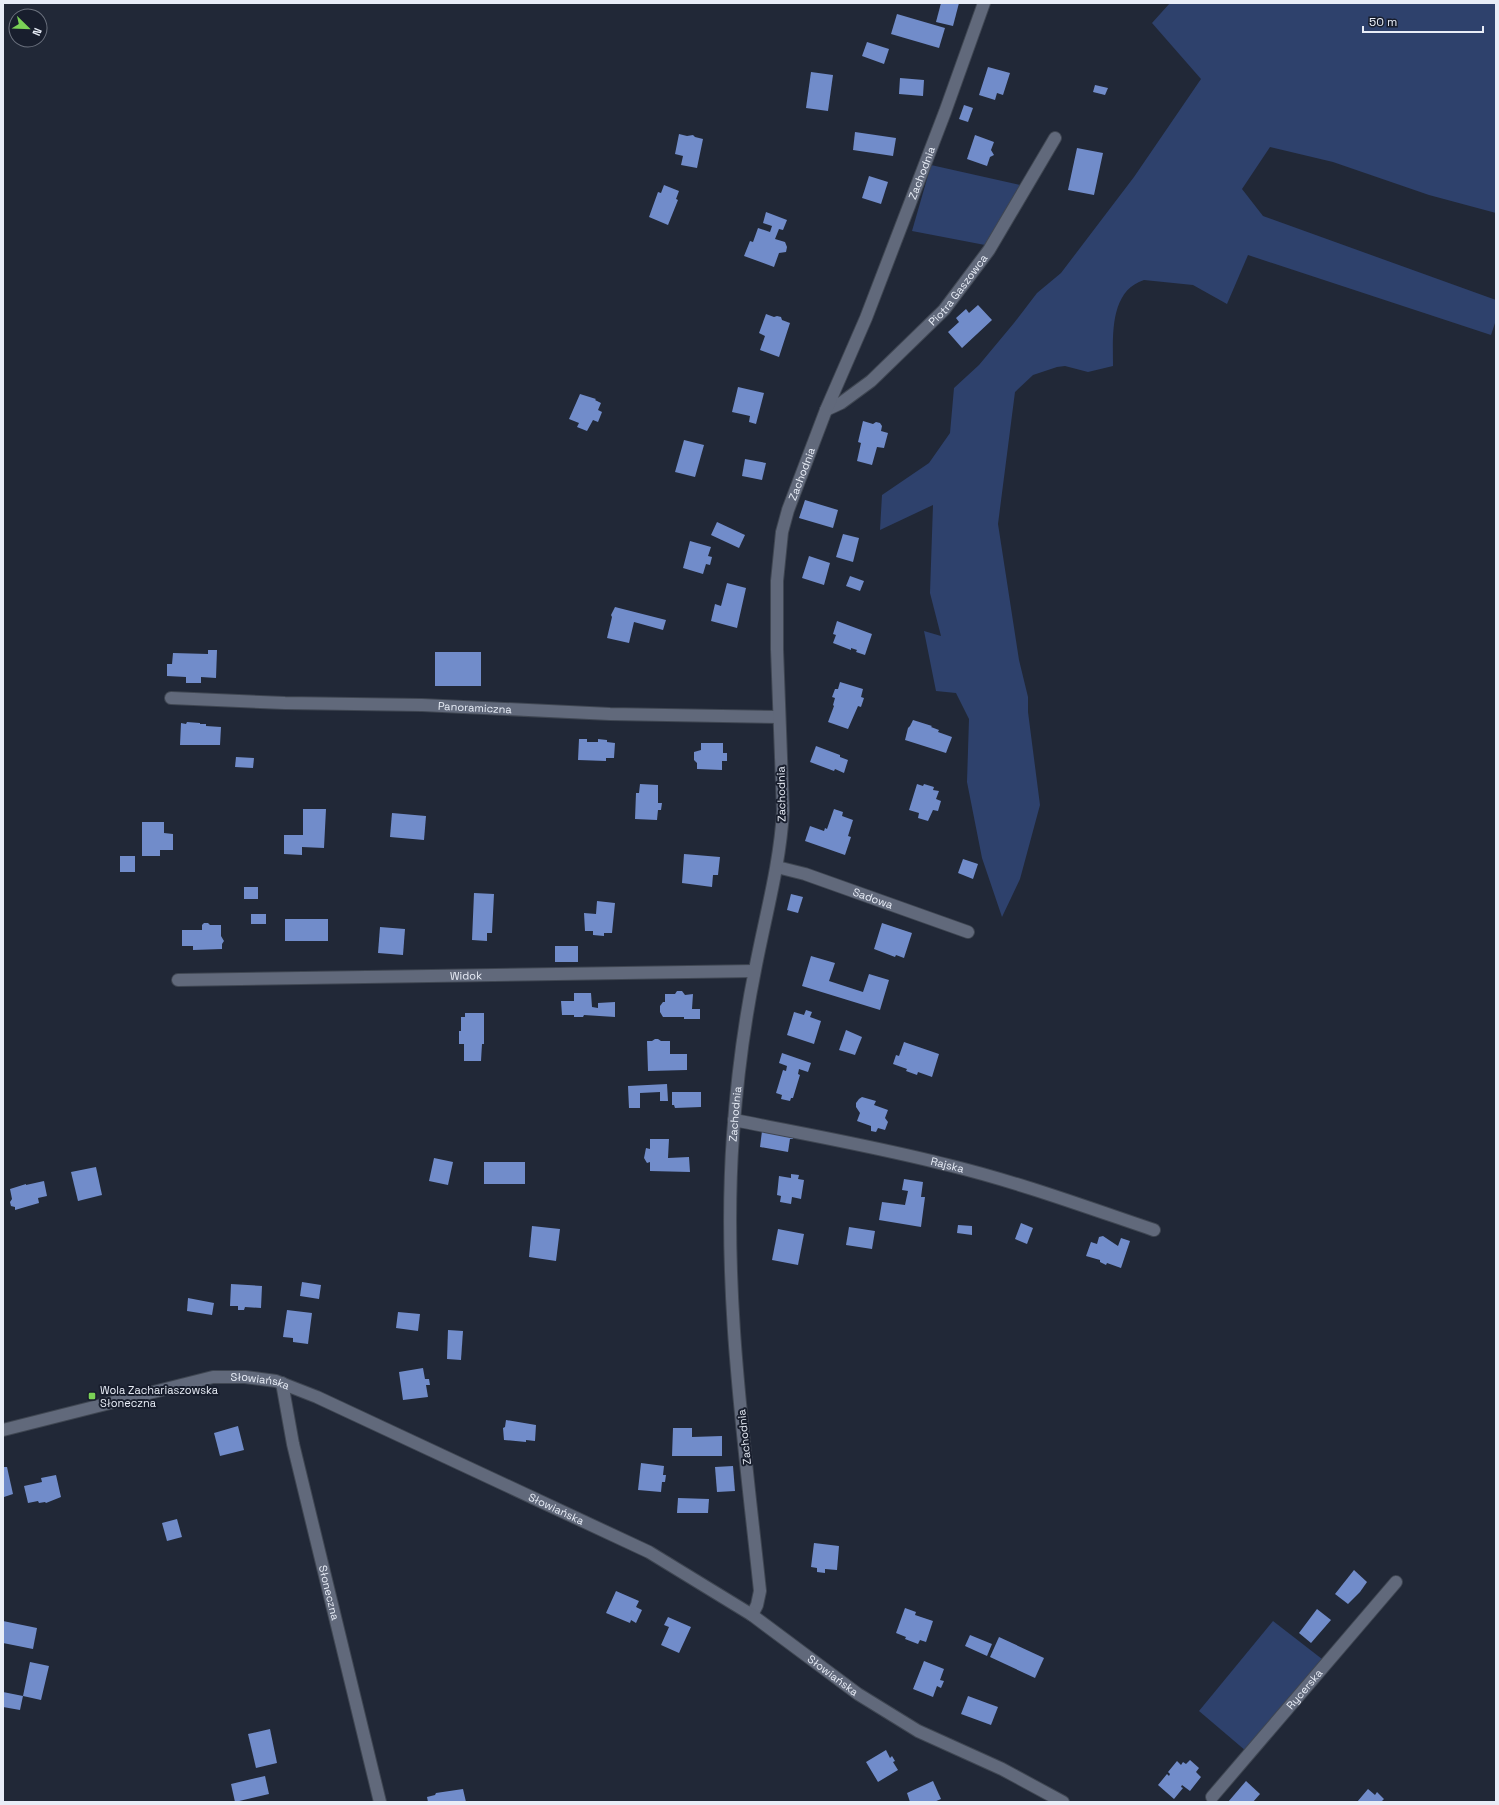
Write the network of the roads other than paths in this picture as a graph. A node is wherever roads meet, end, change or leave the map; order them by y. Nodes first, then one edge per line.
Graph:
1 (984, 3) edge
2 (1055, 138) dead end
3 (826, 410) junction
4 (171, 698) dead end
5 (779, 717) junction
6 (777, 867) junction
7 (968, 932) dead end
8 (754, 971) junction
9 (178, 980) dead end
10 (734, 1120) junction
11 (1154, 1230) dead end
12 (282, 1383) junction
13 (3, 1430) edge
14 (1396, 1582) dead end
15 (752, 1615) junction
16 (1212, 1797) dead end
17 (380, 1802) edge
18 (1063, 1802) edge

1 - 3 street, Zachodnia
2 - 3 street, Piotra Gaszowca
3 - 5 street, Zachodnia
4 - 5 street, Panoramiczna
5 - 6 street, Zachodnia
6 - 7 street, Sadowa
6 - 8 street, Zachodnia
8 - 9 street, Widok
8 - 10 street, Zachodnia
10 - 11 street, Rajska
10 - 15 street, Zachodnia
12 - 13 street, Słowiańska
12 - 15 street, Słowiańska
12 - 17 street, Słoneczna
14 - 16 street, Rycerska
15 - 18 street, Słowiańska

